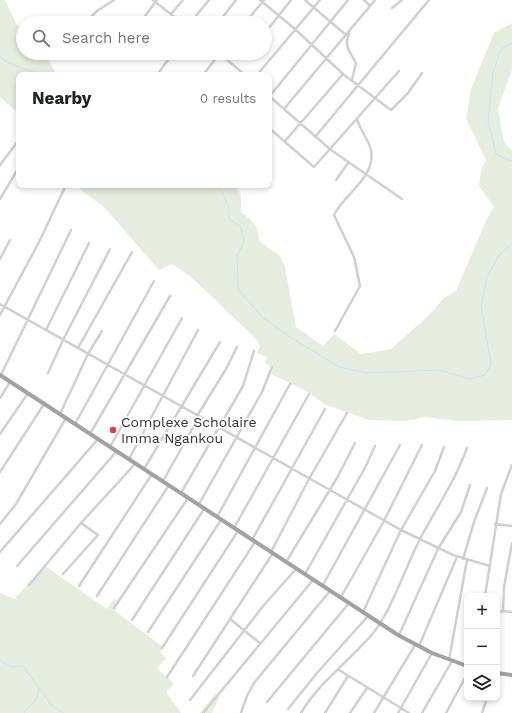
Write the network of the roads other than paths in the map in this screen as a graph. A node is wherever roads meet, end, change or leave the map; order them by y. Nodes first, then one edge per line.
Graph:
1 (113, 0) edge
2 (183, 0) edge
3 (209, 0) edge
4 (236, 0) edge
5 (291, 0) edge
6 (305, 0) edge
7 (320, 0) edge
8 (348, 0) edge
9 (364, 0) edge
10 (375, 0) edge
11 (402, 0) edge
12 (429, 0) edge
13 (155, 1) edge
14 (262, 1) edge
15 (370, 6) junction
16 (314, 7) junction
17 (392, 8) dead end
18 (171, 14) junction
19 (278, 15) junction
20 (94, 16) edge
21 (145, 16) edge
22 (174, 16) edge
23 (196, 16) edge
24 (223, 16) edge
25 (250, 16) edge
26 (331, 22) junction
27 (272, 23) edge
28 (296, 29) junction
29 (351, 30) junction
30 (346, 35) junction
31 (311, 44) junction
32 (272, 57) edge
33 (326, 59) junction
34 (168, 60) edge
35 (214, 60) edge
36 (228, 60) edge
37 (270, 60) edge
38 (400, 71) dead end
39 (159, 72) edge
40 (205, 72) edge
41 (242, 72) edge
42 (260, 72) edge
43 (422, 73) dead end
44 (342, 74) junction
45 (352, 80) junction
46 (358, 84) junction
47 (272, 92) edge
48 (272, 99) edge
49 (375, 99) junction
50 (284, 109) junction
51 (357, 119) junction
52 (300, 124) junction
53 (272, 131) edge
54 (315, 137) junction
55 (285, 142) junction
56 (16, 144) edge
57 (331, 150) junction
58 (348, 163) junction
59 (0, 165) edge
60 (16, 172) edge
61 (366, 175) junction
62 (336, 180) dead end
63 (64, 188) edge
64 (0, 199) edge
65 (402, 199) dead end
66 (71, 230) dead end
67 (10, 240) dead end
68 (88, 243) dead end
69 (110, 249) dead end
70 (132, 252) dead end
71 (0, 259) edge
72 (154, 281) dead end
73 (170, 296) dead end
74 (0, 304) edge
75 (5, 307) junction
76 (0, 315) edge
77 (182, 318) dead end
78 (27, 320) junction
79 (46, 330) junction
80 (198, 330) dead end
81 (102, 331) dead end
82 (335, 331) dead end
83 (63, 340) junction
84 (220, 342) dead end
85 (237, 347) dead end
86 (78, 348) junction
87 (254, 351) dead end
88 (88, 354) junction
89 (108, 366) junction
90 (272, 367) dead end
91 (48, 373) dead end
92 (1, 375) edge
93 (125, 376) junction
94 (10, 382) junction
95 (290, 384) dead end
96 (143, 386) junction
97 (28, 393) junction
98 (309, 394) dead end
99 (162, 397) junction
100 (0, 398) edge
101 (44, 404) junction
102 (180, 407) junction
103 (325, 409) dead end
104 (347, 413) dead end
105 (60, 414) junction
106 (198, 417) junction
107 (66, 418) junction
108 (75, 424) junction
109 (218, 427) junction
110 (0, 434) edge
111 (90, 434) junction
112 (236, 438) junction
113 (98, 439) junction
114 (354, 443) dead end
115 (400, 445) dead end
116 (422, 445) dead end
117 (375, 446) dead end
118 (110, 447) junction
119 (444, 447) dead end
120 (254, 448) junction
121 (467, 448) dead end
122 (116, 452) junction
123 (273, 458) junction
124 (128, 459) junction
125 (135, 464) junction
126 (512, 465) edge
127 (144, 469) junction
128 (292, 469) junction
129 (0, 472) edge
130 (152, 474) junction
131 (309, 479) junction
132 (163, 481) junction
133 (169, 485) junction
134 (470, 485) dead end
135 (488, 488) dead end
136 (329, 490) junction
137 (181, 493) junction
138 (188, 497) junction
139 (346, 500) junction
140 (199, 504) junction
141 (204, 508) junction
142 (364, 510) junction
143 (217, 517) junction
144 (221, 519) junction
145 (384, 521) junction
146 (81, 523) junction
147 (0, 524) edge
148 (495, 524) junction
149 (512, 526) edge
150 (234, 528) junction
151 (401, 530) junction
152 (238, 531) junction
153 (420, 539) junction
154 (254, 541) junction
155 (512, 543) edge
156 (438, 549) junction
157 (0, 552) edge
158 (272, 553) junction
159 (457, 557) junction
160 (463, 559) junction
161 (467, 560) junction
162 (286, 562) junction
163 (17, 566) dead end
164 (490, 566) junction
165 (296, 569) junction
166 (63, 574) dead end
167 (305, 574) junction
168 (313, 580) junction
169 (29, 585) dead end
170 (78, 586) dead end
171 (322, 586) junction
172 (330, 591) junction
173 (486, 593) edge
174 (98, 596) dead end
175 (341, 598) junction
176 (349, 603) junction
177 (114, 608) dead end
178 (363, 612) junction
179 (500, 612) edge
180 (503, 612) junction
181 (512, 612) edge
182 (368, 615) junction
183 (230, 619) junction
184 (132, 620) dead end
185 (380, 623) junction
186 (244, 630) junction
187 (148, 632) dead end
188 (398, 636) junction
189 (260, 642) junction
190 (417, 646) junction
191 (162, 648) dead end
192 (432, 653) junction
193 (451, 661) junction
194 (464, 665) edge
195 (339, 670) junction
196 (500, 673) edge
197 (512, 675) edge
198 (193, 676) dead end
199 (348, 676) junction
200 (168, 677) dead end
201 (464, 680) edge
202 (367, 688) junction
203 (383, 697) junction
204 (190, 700) dead end
205 (486, 701) edge
206 (268, 702) dead end
207 (401, 708) junction
208 (288, 709) dead end
209 (204, 713) edge
210 (241, 713) edge
211 (301, 713) edge
212 (325, 713) edge
213 (350, 713) edge
214 (374, 713) edge
215 (398, 713) edge
216 (409, 713) edge
217 (422, 713) edge
218 (446, 713) edge
219 (482, 713) edge

1 - 20 street
2 - 18 street
3 - 23 street
4 - 24 street
5 - 19 street
6 - 16 street
7 - 16 street
8 - 26 street
9 - 15 street
10 - 15 street
11 - 17 street
12 - 46 street
13 - 18 street
13 - 21 street
14 - 19 street
14 - 25 street
15 - 29 street
16 - 26 street
16 - 28 street
18 - 22 street
19 - 27 street
19 - 28 street
26 - 30 street
26 - 31 street
28 - 31 street
28 - 32 street
29 - 30 street
29 - 45 street
30 - 33 street
31 - 33 street
31 - 47 street
33 - 44 street
33 - 50 street
34 - 39 street
35 - 40 street
36 - 41 street
37 - 42 street
38 - 49 street
43 - 49 street
44 - 45 street
44 - 52 street
45 - 46 street
46 - 49 street
46 - 54 street
48 - 50 street
49 - 51 street
50 - 52 street
51 - 57 street
51 - 61 street
52 - 54 street
52 - 55 street
53 - 55 street
54 - 57 street
55 - 57 street
56 - 59 street
57 - 58 street
58 - 61 street
58 - 62 street
60 - 64 street
61 - 65 street
61 - 82 street
63 - 75 street
66 - 78 street
67 - 71 street
68 - 79 street
69 - 83 street
70 - 86 street
72 - 89 street
73 - 93 street
74 - 75 street
75 - 76 street
75 - 78 street
77 - 96 street
78 - 79 street
78 - 92 street
79 - 83 street
80 - 99 street
81 - 88 street
83 - 86 street
83 - 91 street
84 - 102 street
85 - 106 street
86 - 88 street
87 - 109 street
88 - 89 street
88 - 105 street
89 - 93 street
89 - 108 street
90 - 112 street
92 - 94 highway
93 - 96 street
93 - 111 street
94 - 97 highway
94 - 100 street
95 - 120 street
96 - 99 street
96 - 118 street
97 - 101 highway
97 - 110 street
98 - 123 street
99 - 102 street
99 - 124 street
101 - 105 highway
101 - 129 street
102 - 106 street
102 - 127 street
103 - 128 street
104 - 131 street
105 - 107 highway
106 - 109 street
106 - 132 street
107 - 108 highway
107 - 147 street
108 - 111 highway
109 - 112 street
109 - 137 street
111 - 113 highway
112 - 120 street
112 - 140 street
113 - 118 highway
113 - 157 street
114 - 136 street
115 - 142 street
116 - 145 street
117 - 139 street
118 - 122 highway
119 - 151 street
120 - 123 street
120 - 143 street
121 - 153 street
122 - 124 highway
122 - 163 street
123 - 128 street
123 - 150 street
124 - 125 highway
125 - 127 highway
125 - 146 street
126 - 148 street
127 - 130 highway
128 - 131 street
128 - 154 street
130 - 132 highway
130 - 170 street
131 - 136 street
131 - 158 street
132 - 133 highway
133 - 137 highway
133 - 174 street
134 - 156 street
135 - 160 street
136 - 139 street
136 - 162 street
137 - 138 highway
138 - 140 highway
138 - 177 street
139 - 142 street
139 - 167 street
140 - 141 highway
141 - 143 highway
141 - 184 street
142 - 145 street
142 - 171 street
143 - 144 highway
144 - 150 highway
144 - 187 street
145 - 151 street
145 - 175 street
146 - 166 street
146 - 169 street
148 - 149 street
148 - 164 street
150 - 152 highway
151 - 153 street
151 - 178 street
152 - 154 highway
152 - 191 street
153 - 156 street
153 - 185 street
154 - 158 highway
154 - 200 street
155 - 180 street
156 - 159 street
156 - 188 street
158 - 162 highway
158 - 183 street
159 - 160 street
159 - 190 street
160 - 161 street
161 - 164 street
161 - 193 street
162 - 165 highway
164 - 173 street
165 - 167 highway
165 - 186 street
167 - 168 highway
168 - 171 highway
168 - 189 street
171 - 172 highway
172 - 175 highway
172 - 210 street
175 - 176 highway
176 - 178 highway
176 - 206 street
178 - 182 highway
179 - 180 street
180 - 181 street
182 - 185 highway
182 - 208 street
183 - 186 street
183 - 198 street
185 - 188 highway
185 - 195 street
186 - 189 street
186 - 204 street
188 - 190 highway
189 - 209 street
190 - 192 highway
190 - 203 street
192 - 193 highway
192 - 207 street
193 - 194 highway
193 - 217 street
195 - 199 street
195 - 211 street
196 - 197 highway
199 - 202 street
199 - 212 street
201 - 218 street
202 - 203 street
202 - 213 street
203 - 207 street
203 - 214 street
205 - 219 street
207 - 215 street
207 - 216 street

